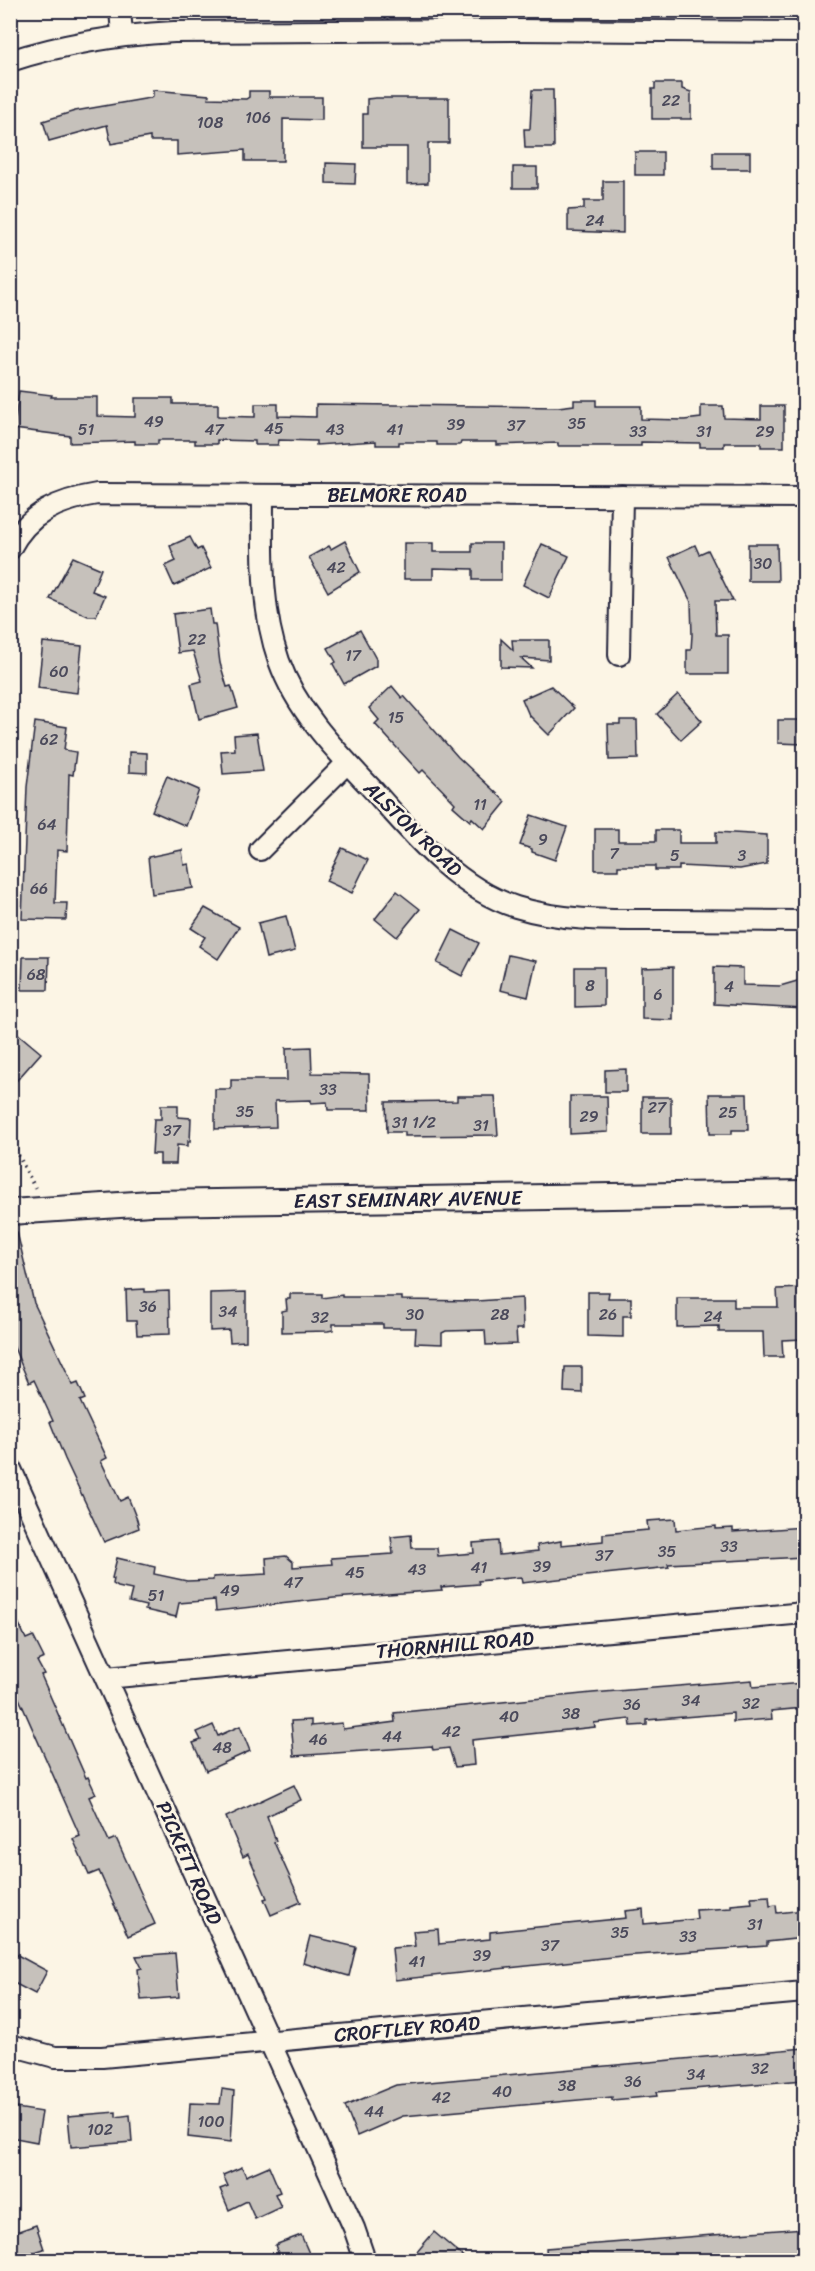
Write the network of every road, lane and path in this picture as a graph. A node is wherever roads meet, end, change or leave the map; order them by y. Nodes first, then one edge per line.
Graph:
1 (120, 10) edge
2 (512, 20) edge
3 (804, 32) edge
4 (122, 34) junction
5 (10, 61) edge
6 (262, 495) junction
7 (622, 496) junction
8 (804, 497) edge
9 (10, 549) edge
10 (620, 655) dead end
11 (348, 763) junction
12 (260, 850) dead end
13 (804, 921) edge
14 (10, 1139) edge
15 (34, 1183) dead end
16 (804, 1193) edge
17 (10, 1212) edge
18 (10, 1467) edge
19 (804, 1613) edge
20 (106, 1678) junction
21 (804, 1992) edge
22 (268, 2042) junction
23 (10, 2045) edge
24 (365, 2260) edge

1 - 4 street
2 - 3 street
2 - 4 street
4 - 5 street
6 - 7 street, BELMORE ROAD
6 - 9 street, BELMORE ROAD
6 - 11 street, ALSTON ROAD
7 - 8 street, BELMORE ROAD
7 - 10 street
11 - 12 street
11 - 13 street, ALSTON ROAD
14 - 15 path
16 - 17 street, EAST SEMINARY AVENUE
18 - 20 street, PICKETT ROAD
19 - 20 street, THORNHILL ROAD
20 - 22 street, PICKETT ROAD
21 - 22 street, CROFTLEY ROAD
22 - 23 street, CROFTLEY ROAD
22 - 24 street, PICKETT ROAD

